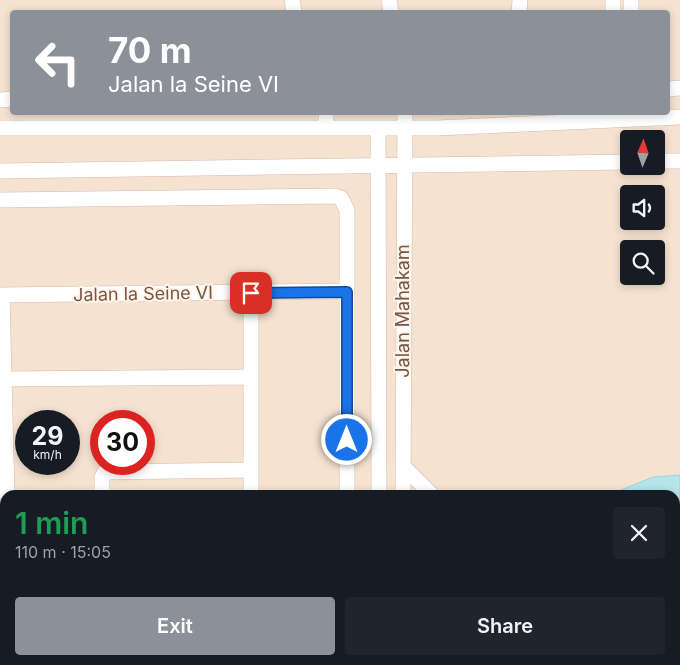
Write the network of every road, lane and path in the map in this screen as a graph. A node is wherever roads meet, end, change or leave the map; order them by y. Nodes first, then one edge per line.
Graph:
1 (326, 115) edge
2 (611, 116) edge
3 (631, 116) edge
4 (680, 117) edge
5 (405, 120) edge
6 (0, 128) edge
7 (326, 128) junction
8 (378, 128) junction
9 (665, 161) edge
10 (680, 161) edge
11 (620, 162) edge
12 (403, 165) junction
13 (378, 166) junction
14 (0, 172) edge
15 (0, 200) edge
16 (347, 292) junction
17 (251, 293) junction
18 (1, 295) edge
19 (251, 377) junction
20 (2, 379) edge
21 (403, 466) junction
22 (251, 470) junction
23 (7, 490) edge
24 (102, 490) edge
25 (252, 490) edge
26 (347, 490) edge
27 (379, 490) edge
28 (403, 490) edge
29 (427, 490) edge

1 - 7 street
2 - 3 street
2 - 5 street
3 - 4 street
5 - 8 street
5 - 12 street, Jalan Mahakam
6 - 7 street
7 - 8 street
8 - 13 street, Jalan Mahakam
9 - 10 street
11 - 12 street
12 - 13 street
12 - 21 street, Jalan Mahakam
13 - 14 street
13 - 27 street, Jalan Mahakam
15 - 16 street
16 - 17 street, Jalan la Seine VI
16 - 26 street
17 - 18 street, Jalan la Seine VI
17 - 19 street
18 - 20 street
19 - 20 street
19 - 22 street
20 - 23 street
21 - 28 street, Jalan Mahakam
21 - 29 street
22 - 24 street
22 - 25 street

